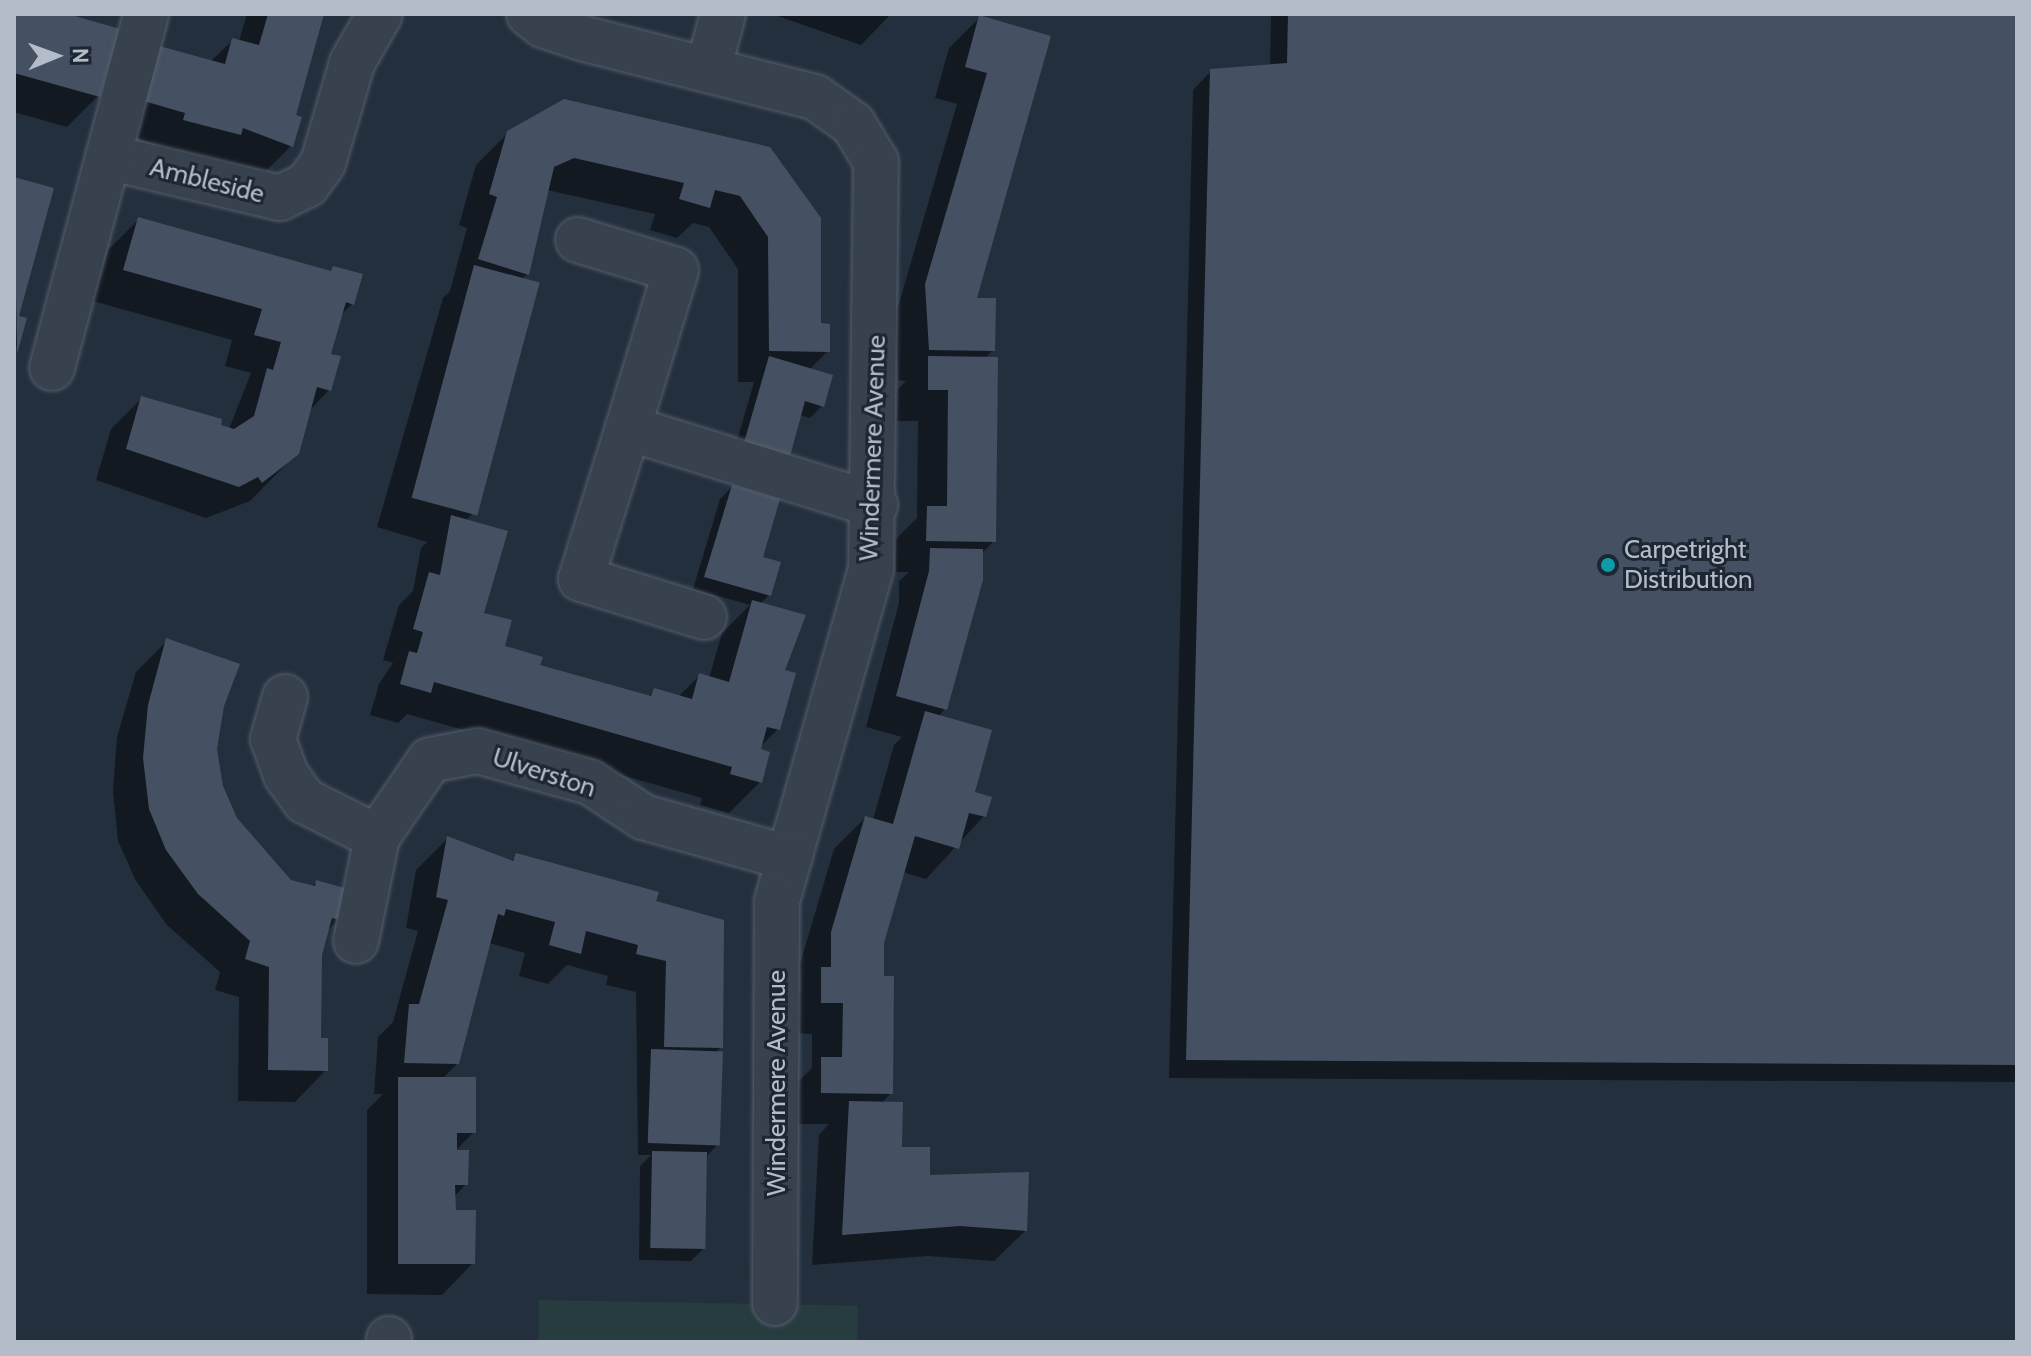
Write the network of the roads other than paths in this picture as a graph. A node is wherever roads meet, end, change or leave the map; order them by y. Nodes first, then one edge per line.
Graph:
1 (146, 14) edge
2 (380, 14) edge
3 (529, 14) edge
4 (723, 14) edge
5 (708, 70) junction
6 (108, 157) junction
7 (578, 240) dead end
8 (52, 368) dead end
9 (628, 428) junction
10 (875, 505) junction
11 (704, 617) dead end
12 (285, 697) dead end
13 (377, 837) junction
14 (789, 858) junction
15 (356, 941) dead end
16 (775, 1303) dead end

1 - 6 street
2 - 6 street, Ambleside
3 - 5 street, Windermere Avenue
4 - 5 street
5 - 10 street, Windermere Avenue
6 - 8 street
7 - 9 street
9 - 10 street
9 - 11 street
10 - 14 street, Windermere Avenue
12 - 13 street
13 - 14 street, Ulverston
13 - 15 street, Ulverston
14 - 16 street, Windermere Avenue

